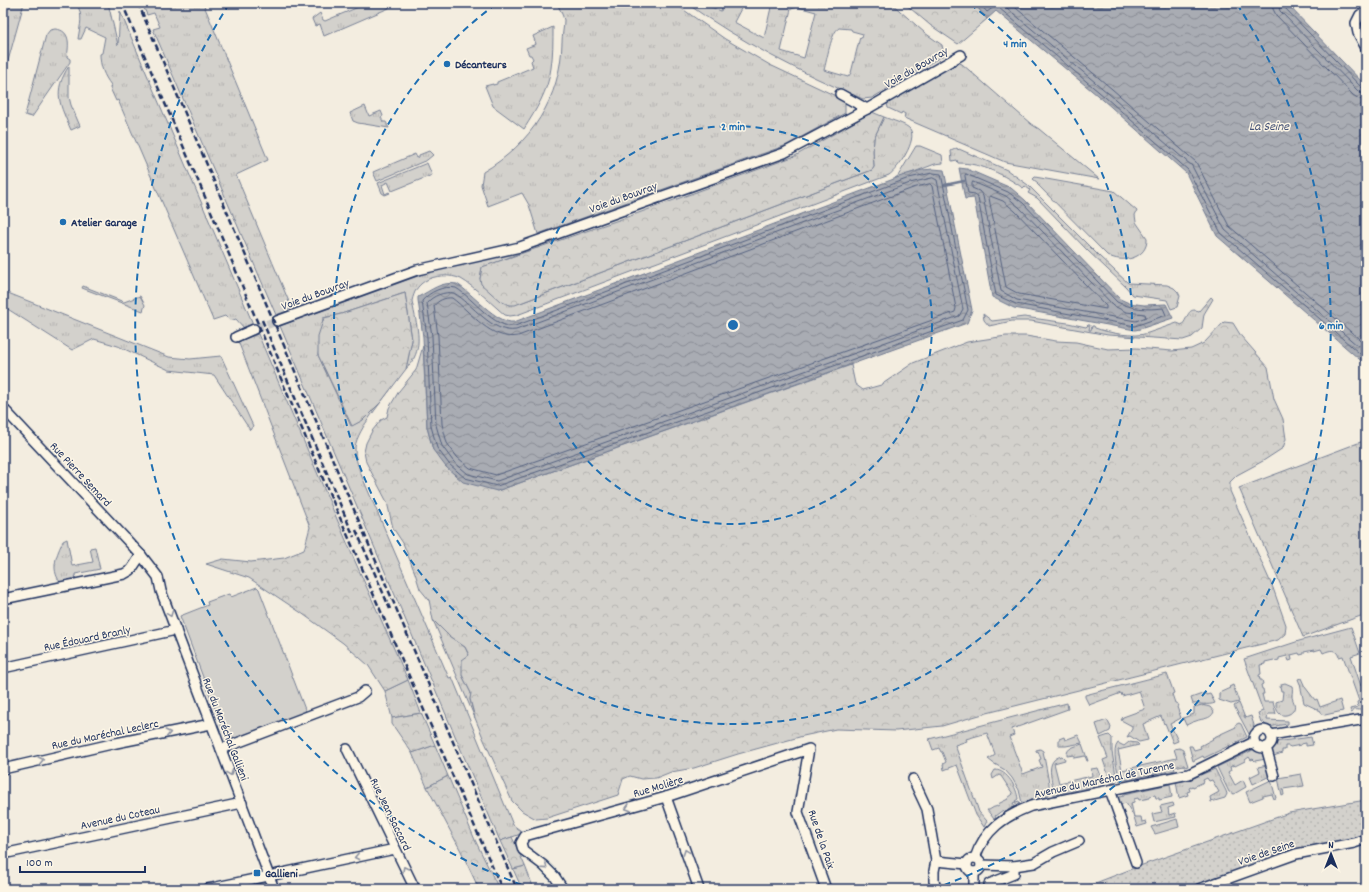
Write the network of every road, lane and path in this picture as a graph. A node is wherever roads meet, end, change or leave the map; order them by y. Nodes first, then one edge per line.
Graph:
1 (1366, 11) edge
2 (1366, 48) edge
3 (961, 55) dead end
4 (840, 94) dead end
5 (867, 109) junction
6 (277, 321) tunnel mouth
7 (254, 329) tunnel mouth
8 (236, 337) dead end
9 (3, 408) edge
10 (141, 555) junction
11 (158, 578) joint
12 (3, 599) edge
13 (176, 630) junction
14 (3, 668) edge
15 (365, 691) dead end
16 (1366, 719) edge
17 (211, 724) junction
18 (1271, 735) junction
19 (1254, 742) junction
20 (1266, 747) junction
21 (221, 749) junction
22 (347, 749) dead end
23 (809, 749) joint
24 (3, 769) edge
25 (1274, 776) dead end
26 (913, 779) dead end
27 (1110, 790) junction
28 (666, 797) junction
29 (242, 803) junction
30 (1366, 839) edge
31 (1079, 841) dead end
32 (395, 849) junction
33 (3, 854) edge
34 (975, 858) junction
35 (936, 861) junction
36 (1136, 862) dead end
37 (967, 864) junction
38 (981, 865) junction
39 (1014, 866) junction
40 (974, 872) junction
41 (269, 876) junction
42 (989, 884) dead end
43 (207, 889) edge
44 (274, 889) edge
45 (415, 889) edge
46 (563, 889) edge
47 (699, 889) edge
48 (826, 889) edge
49 (936, 889) edge
50 (974, 889) edge
51 (1199, 889) edge

1 - 2 street
3 - 5 street, Voie du Bouvray
4 - 5 street
5 - 6 street, Voie du Bouvray
7 - 8 street
9 - 10 street, Rue Pierre Semard
10 - 11 street, Rue Pierre Semard
10 - 12 street
11 -> 13 street, Rue du Maréchal Gallieni
13 - 14 street, Rue Édouard Branly
13 - 17 street, Rue du Maréchal Gallieni
15 - 21 street
16 - 18 street
17 - 21 street, Rue du Maréchal Gallieni
24 -> 17 street, Rue du Maréchal Leclerc
18 - 19 street
18 - 20 street
19 - 20 street
19 - 27 street, Avenue du Maréchal de Turenne
20 - 25 street
21 -> 29 street, Rue du Maréchal Gallieni
22 - 32 street, Rue Jean Saccard
23 - 28 street, Rue Molière
23 - 48 street, Rue de la Paix
26 - 35 street
27 - 34 street, Avenue du Maréchal de Turenne
27 - 36 street
28 -> 46 street, Rue Molière
47 -> 28 street
29 - 33 street, Avenue du Coteau
29 - 41 street, Rue du Maréchal Gallieni
30 - 51 street, Voie de Seine
31 - 39 street
32 -> 41 street
45 -> 32 street, Rue Jean Saccard
34 - 37 street
34 - 38 street
35 - 37 street
35 - 49 street
37 - 40 street
38 - 39 street
38 - 40 street
39 - 42 street
40 - 50 street
41 - 43 street
41 - 44 street, Rue du Maréchal Gallieni

